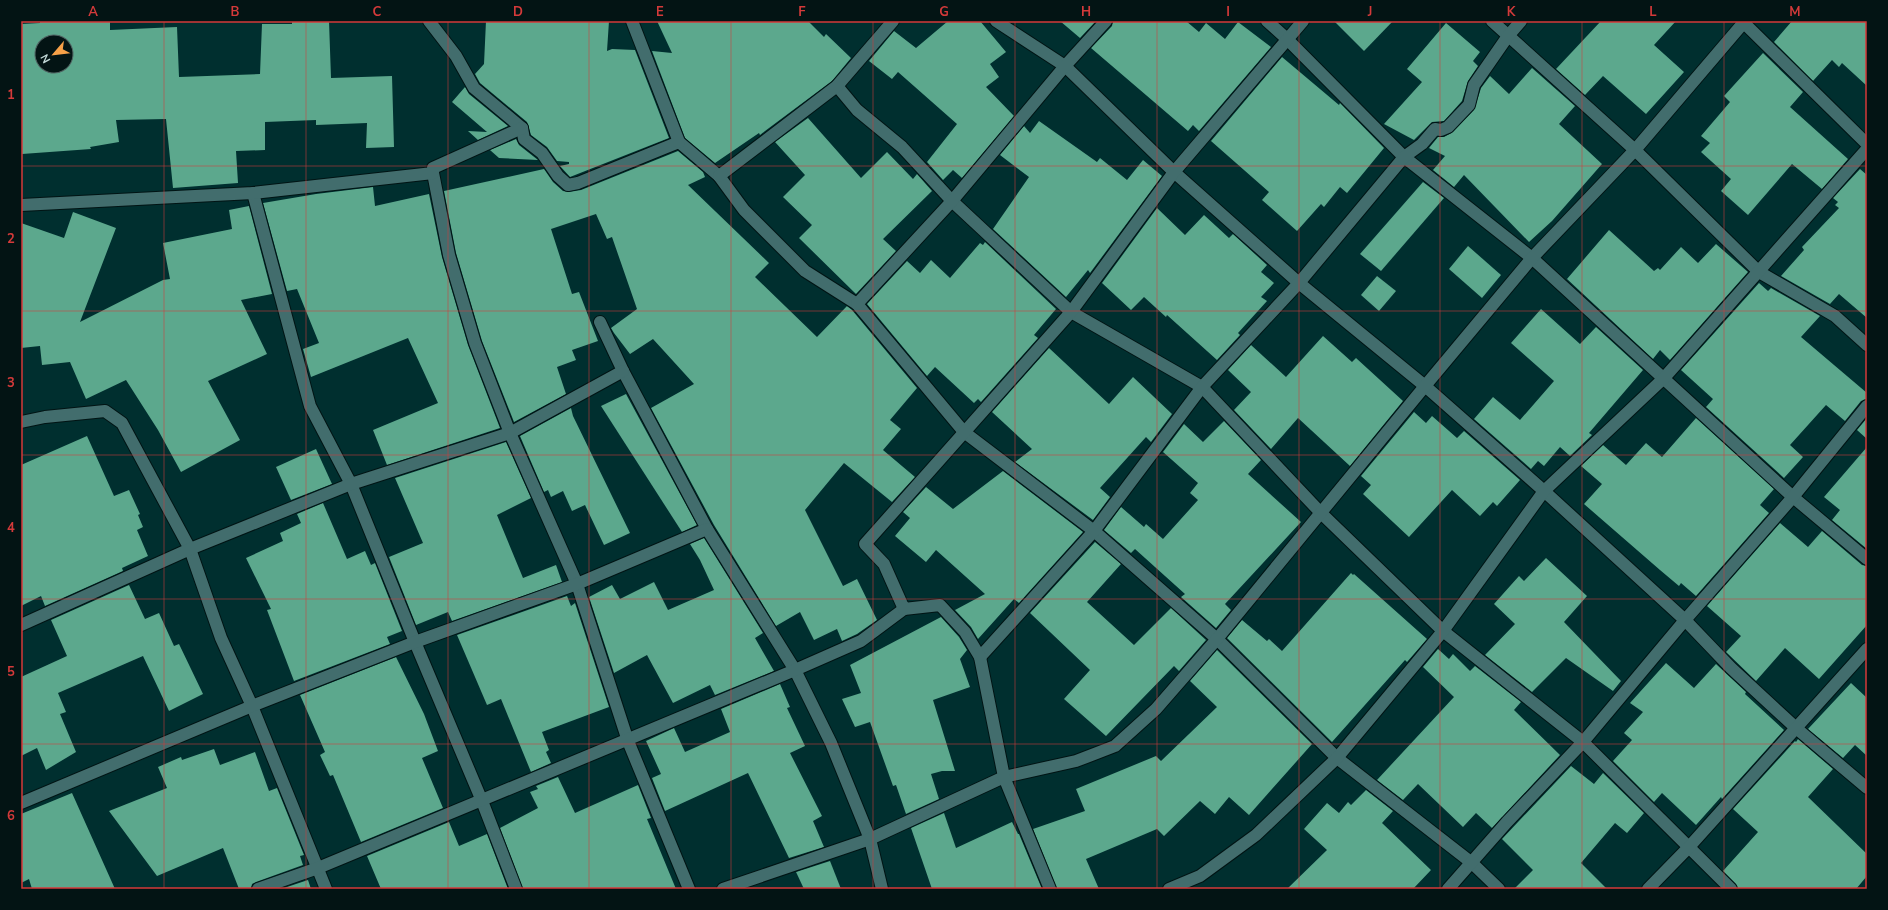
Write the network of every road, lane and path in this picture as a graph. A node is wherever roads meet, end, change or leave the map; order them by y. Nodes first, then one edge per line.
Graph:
1 (429, 21) edge
2 (632, 21) edge
3 (894, 21) edge
4 (996, 21) edge
5 (1106, 21) edge
6 (1267, 21) edge
7 (1303, 21) edge
8 (1492, 21) edge
9 (1521, 21) edge
10 (1744, 22) edge
11 (1508, 36) junction
12 (1287, 39) junction
13 (1065, 66) junction
14 (837, 86) junction
15 (522, 128) junction
16 (679, 142) junction
17 (1867, 144) edge
18 (1867, 149) edge
19 (1635, 150) junction
20 (1404, 157) junction
21 (1174, 172) junction
22 (433, 173) junction
23 (719, 176) junction
24 (253, 193) junction
25 (952, 201) junction
26 (21, 205) edge
27 (1532, 258) junction
28 (1759, 272) junction
29 (1299, 283) junction
30 (857, 304) junction
31 (1071, 312) junction
32 (600, 322) dead end
33 (1867, 345) edge
34 (623, 371) junction
35 (1664, 378) junction
36 (1425, 386) junction
37 (1202, 387) junction
38 (1867, 406) edge
39 (21, 422) edge
40 (964, 432) junction
41 (510, 433) junction
42 (351, 484) junction
43 (1544, 491) junction
44 (1793, 496) junction
45 (1321, 514) junction
46 (707, 529) junction
47 (1094, 531) junction
48 (190, 549) junction
49 (1867, 559) edge
50 (577, 584) junction
51 (904, 609) junction
52 (1685, 620) junction
53 (21, 625) edge
54 (1443, 631) junction
55 (1217, 639) junction
56 (415, 642) junction
57 (1867, 649) edge
58 (980, 657) junction
59 (795, 670) junction
60 (252, 706) junction
61 (1796, 728) junction
62 (628, 741) junction
63 (1583, 742) junction
64 (1337, 758) junction
65 (1004, 777) junction
66 (1867, 788) edge
67 (482, 801) junction
68 (21, 803) edge
69 (870, 839) junction
70 (1689, 847) junction
71 (1472, 863) junction
72 (318, 868) junction
73 (258, 889) edge
74 (326, 889) edge
75 (516, 889) edge
76 (689, 889) edge
77 (723, 889) edge
78 (882, 889) edge
79 (1050, 889) edge
80 (1169, 889) edge
81 (1448, 889) edge
82 (1499, 889) edge
83 (1648, 889) edge
84 (1731, 889) edge

1 - 15 street
2 - 16 street
3 - 14 street
4 - 13 street
5 - 13 street
6 - 12 street
7 - 12 street
8 - 11 street
9 - 11 street
10 - 17 street
10 - 19 street
11 - 19 street
11 - 20 street
12 - 20 street
12 - 21 street
13 - 21 street
13 - 25 street
14 - 23 street
14 - 25 street
15 - 16 street
15 - 22 street
16 - 23 street
18 - 28 street
19 - 27 street
19 - 28 street
20 - 27 street
20 - 29 street
21 - 29 street
21 - 31 street
22 - 24 street
22 - 41 street
23 - 30 street
24 - 26 street
24 - 42 street
25 - 30 street
25 - 31 street
27 - 35 street
27 - 36 street
28 - 33 street
28 - 35 street
29 - 36 street
29 - 37 street
30 - 40 street
31 - 37 street
31 - 40 street
32 - 34 street
34 - 41 street
34 - 46 street
35 - 43 street
35 - 44 street
36 - 43 street
36 - 45 street
37 - 45 street
37 - 47 street
38 - 44 street
39 - 48 street
40 - 47 street
40 - 51 street
41 - 42 street
41 - 50 street
42 - 48 street
42 - 56 street
43 - 52 street
43 - 54 street
44 - 49 street
44 - 52 street
45 - 54 street
45 - 55 street
46 - 50 street
46 - 59 street
47 - 55 street
47 - 58 street
48 - 53 street
48 - 60 street
50 - 56 street
50 - 62 street
51 - 58 street
51 - 59 street
52 - 61 street
52 - 63 street
54 - 63 street
54 - 64 street
55 - 64 street
55 - 65 street
56 - 60 street
56 - 67 street
57 - 61 street
58 - 65 street
59 - 62 street
59 - 69 street
60 - 68 street
60 - 72 street
61 - 66 street
61 - 70 street
62 - 67 street
62 - 76 street
63 - 70 street
63 - 71 street
64 - 71 street
64 - 80 street
65 - 69 street
65 - 79 street
67 - 72 street
67 - 75 street
69 - 77 street
69 - 78 street
70 - 83 street
70 - 84 street
71 - 81 street
71 - 82 street
72 - 73 street
72 - 74 street

